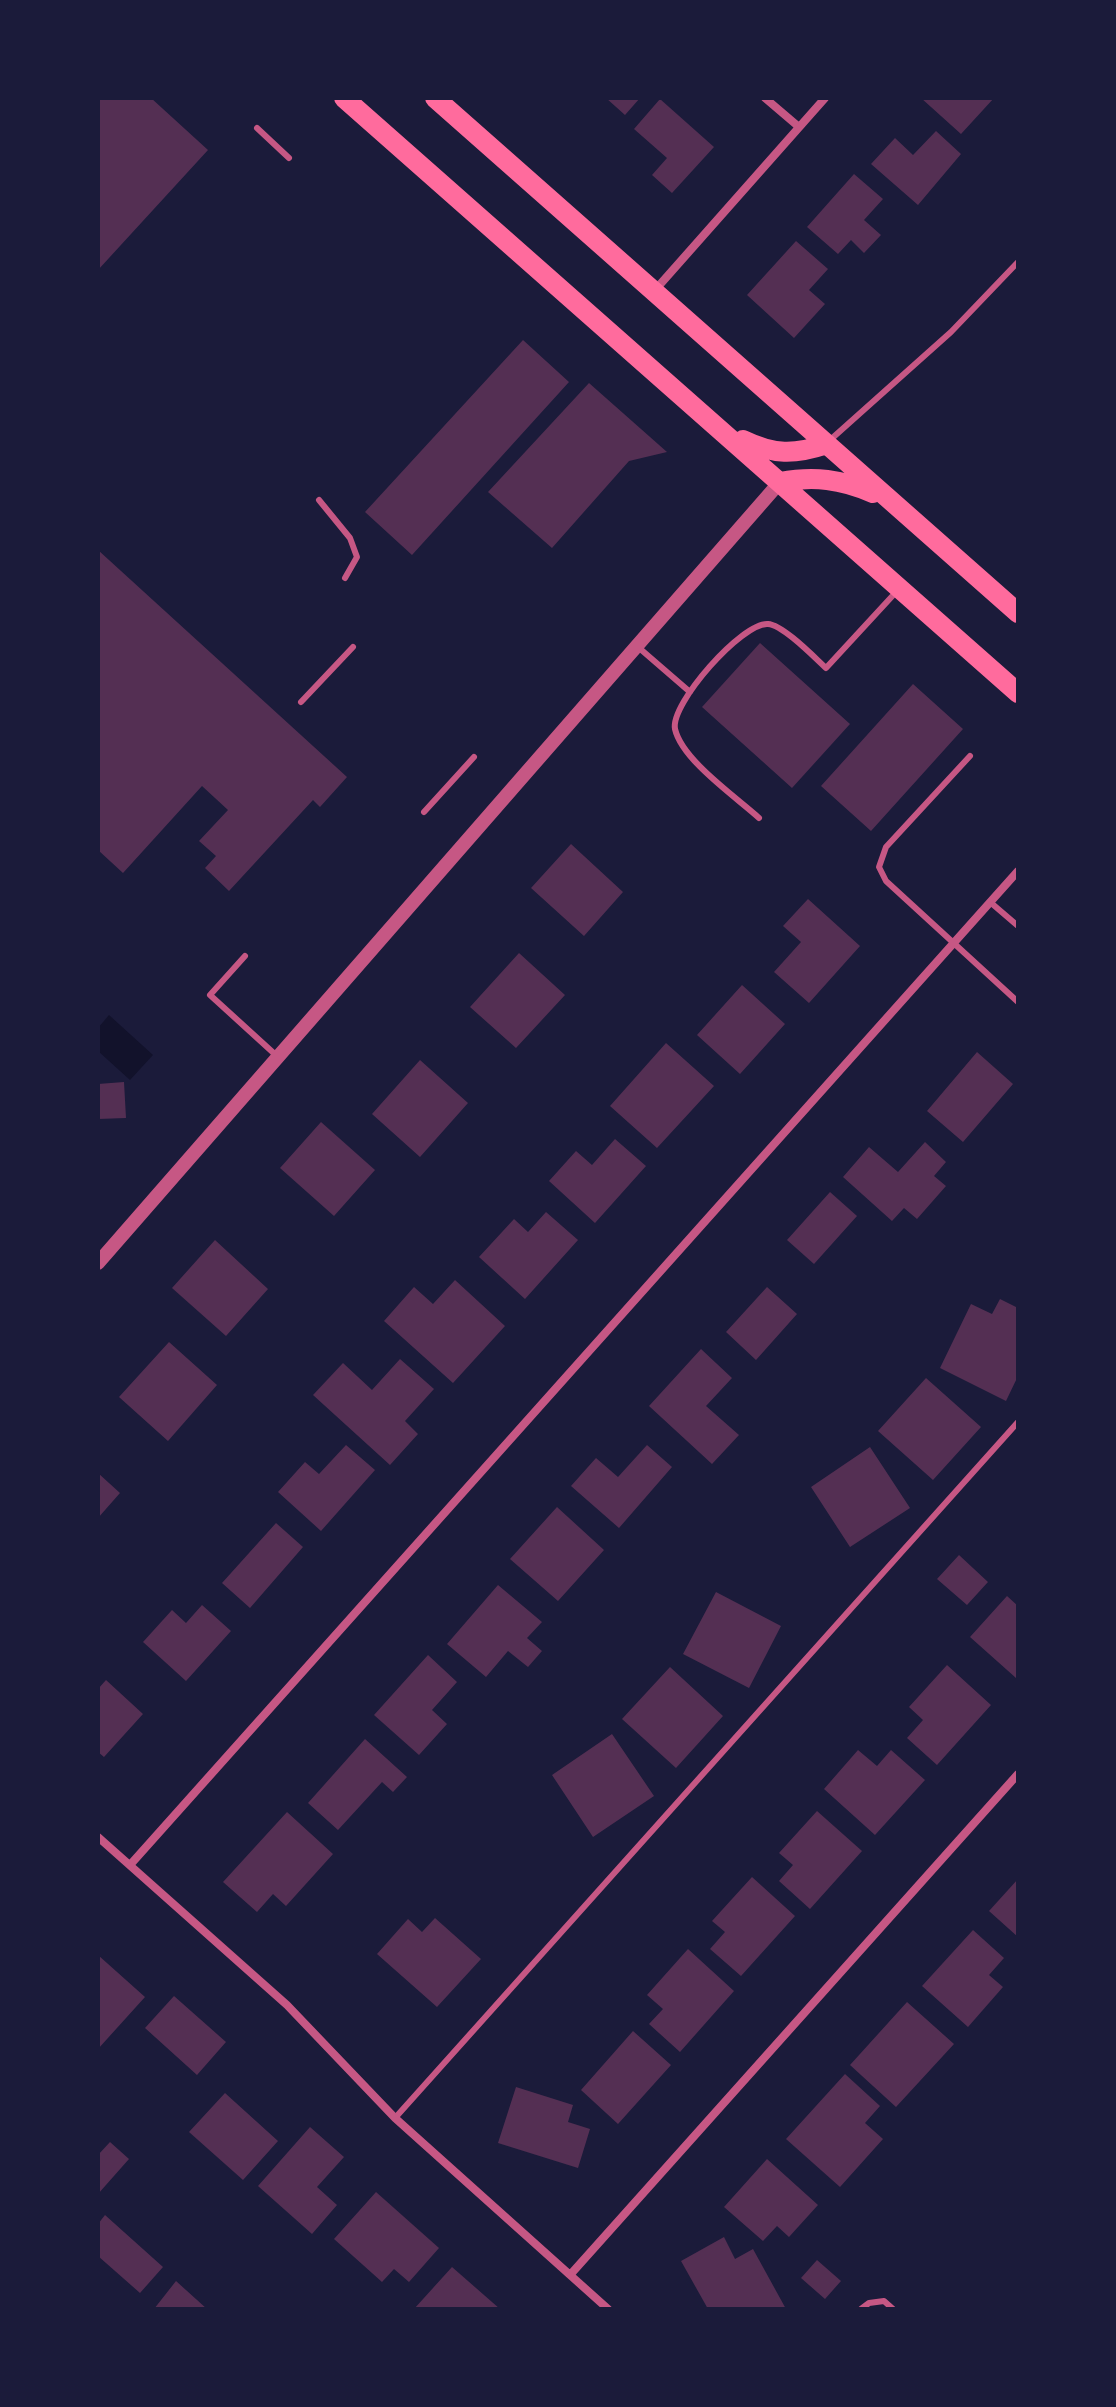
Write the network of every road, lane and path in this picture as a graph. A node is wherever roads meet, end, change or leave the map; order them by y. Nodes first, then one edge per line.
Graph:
1 (344, 98) edge
2 (435, 98) edge
3 (765, 98) edge
4 (825, 98) edge
5 (799, 127) junction
6 (257, 128) dead end
7 (289, 158) dead end
8 (1018, 262) edge
9 (655, 290) junction
10 (718, 428) junction
11 (827, 444) junction
12 (780, 482) junction
13 (319, 500) dead end
14 (892, 501) junction
15 (345, 578) dead end
16 (899, 588) junction
17 (1018, 613) edge
18 (637, 646) junction
19 (353, 647) dead end
20 (690, 692) junction
21 (1018, 693) edge
22 (301, 702) dead end
23 (970, 756) dead end
24 (474, 757) dead end
25 (424, 812) dead end
26 (759, 818) dead end
27 (1018, 871) edge
28 (990, 902) junction
29 (1018, 926) edge
30 (955, 942) junction
31 (245, 956) dead end
32 (1018, 1002) edge
33 (278, 1057) junction
34 (98, 1263) edge
35 (1018, 1422) edge
36 (1018, 1774) edge
37 (98, 1837) edge
38 (130, 1865) junction
39 (395, 2118) junction
40 (570, 2275) junction
41 (608, 2309) edge
42 (861, 2309) edge
43 (893, 2309) edge

1 - 10 main road
2 - 9 main road
3 - 5 street
4 - 5 street
5 - 9 street
6 - 7 lane
8 - 11 lane
9 - 11 main road
10 - 11 main road
10 - 12 main road
11 - 14 main road
12 - 14 main road
12 - 16 main road
12 - 18 street
13 - 15 lane
14 - 17 main road
16 - 20 lane
16 - 21 main road
18 - 20 lane
18 - 33 street
19 - 22 lane
20 - 26 lane
23 - 30 lane
24 - 25 lane
27 - 28 street
28 - 29 lane
28 - 30 street
30 - 32 lane
30 - 38 street
31 - 33 lane
33 - 34 street
35 - 39 lane
36 - 40 street
37 - 38 street
38 - 39 street
39 - 40 street
40 - 41 street
42 - 43 lane

